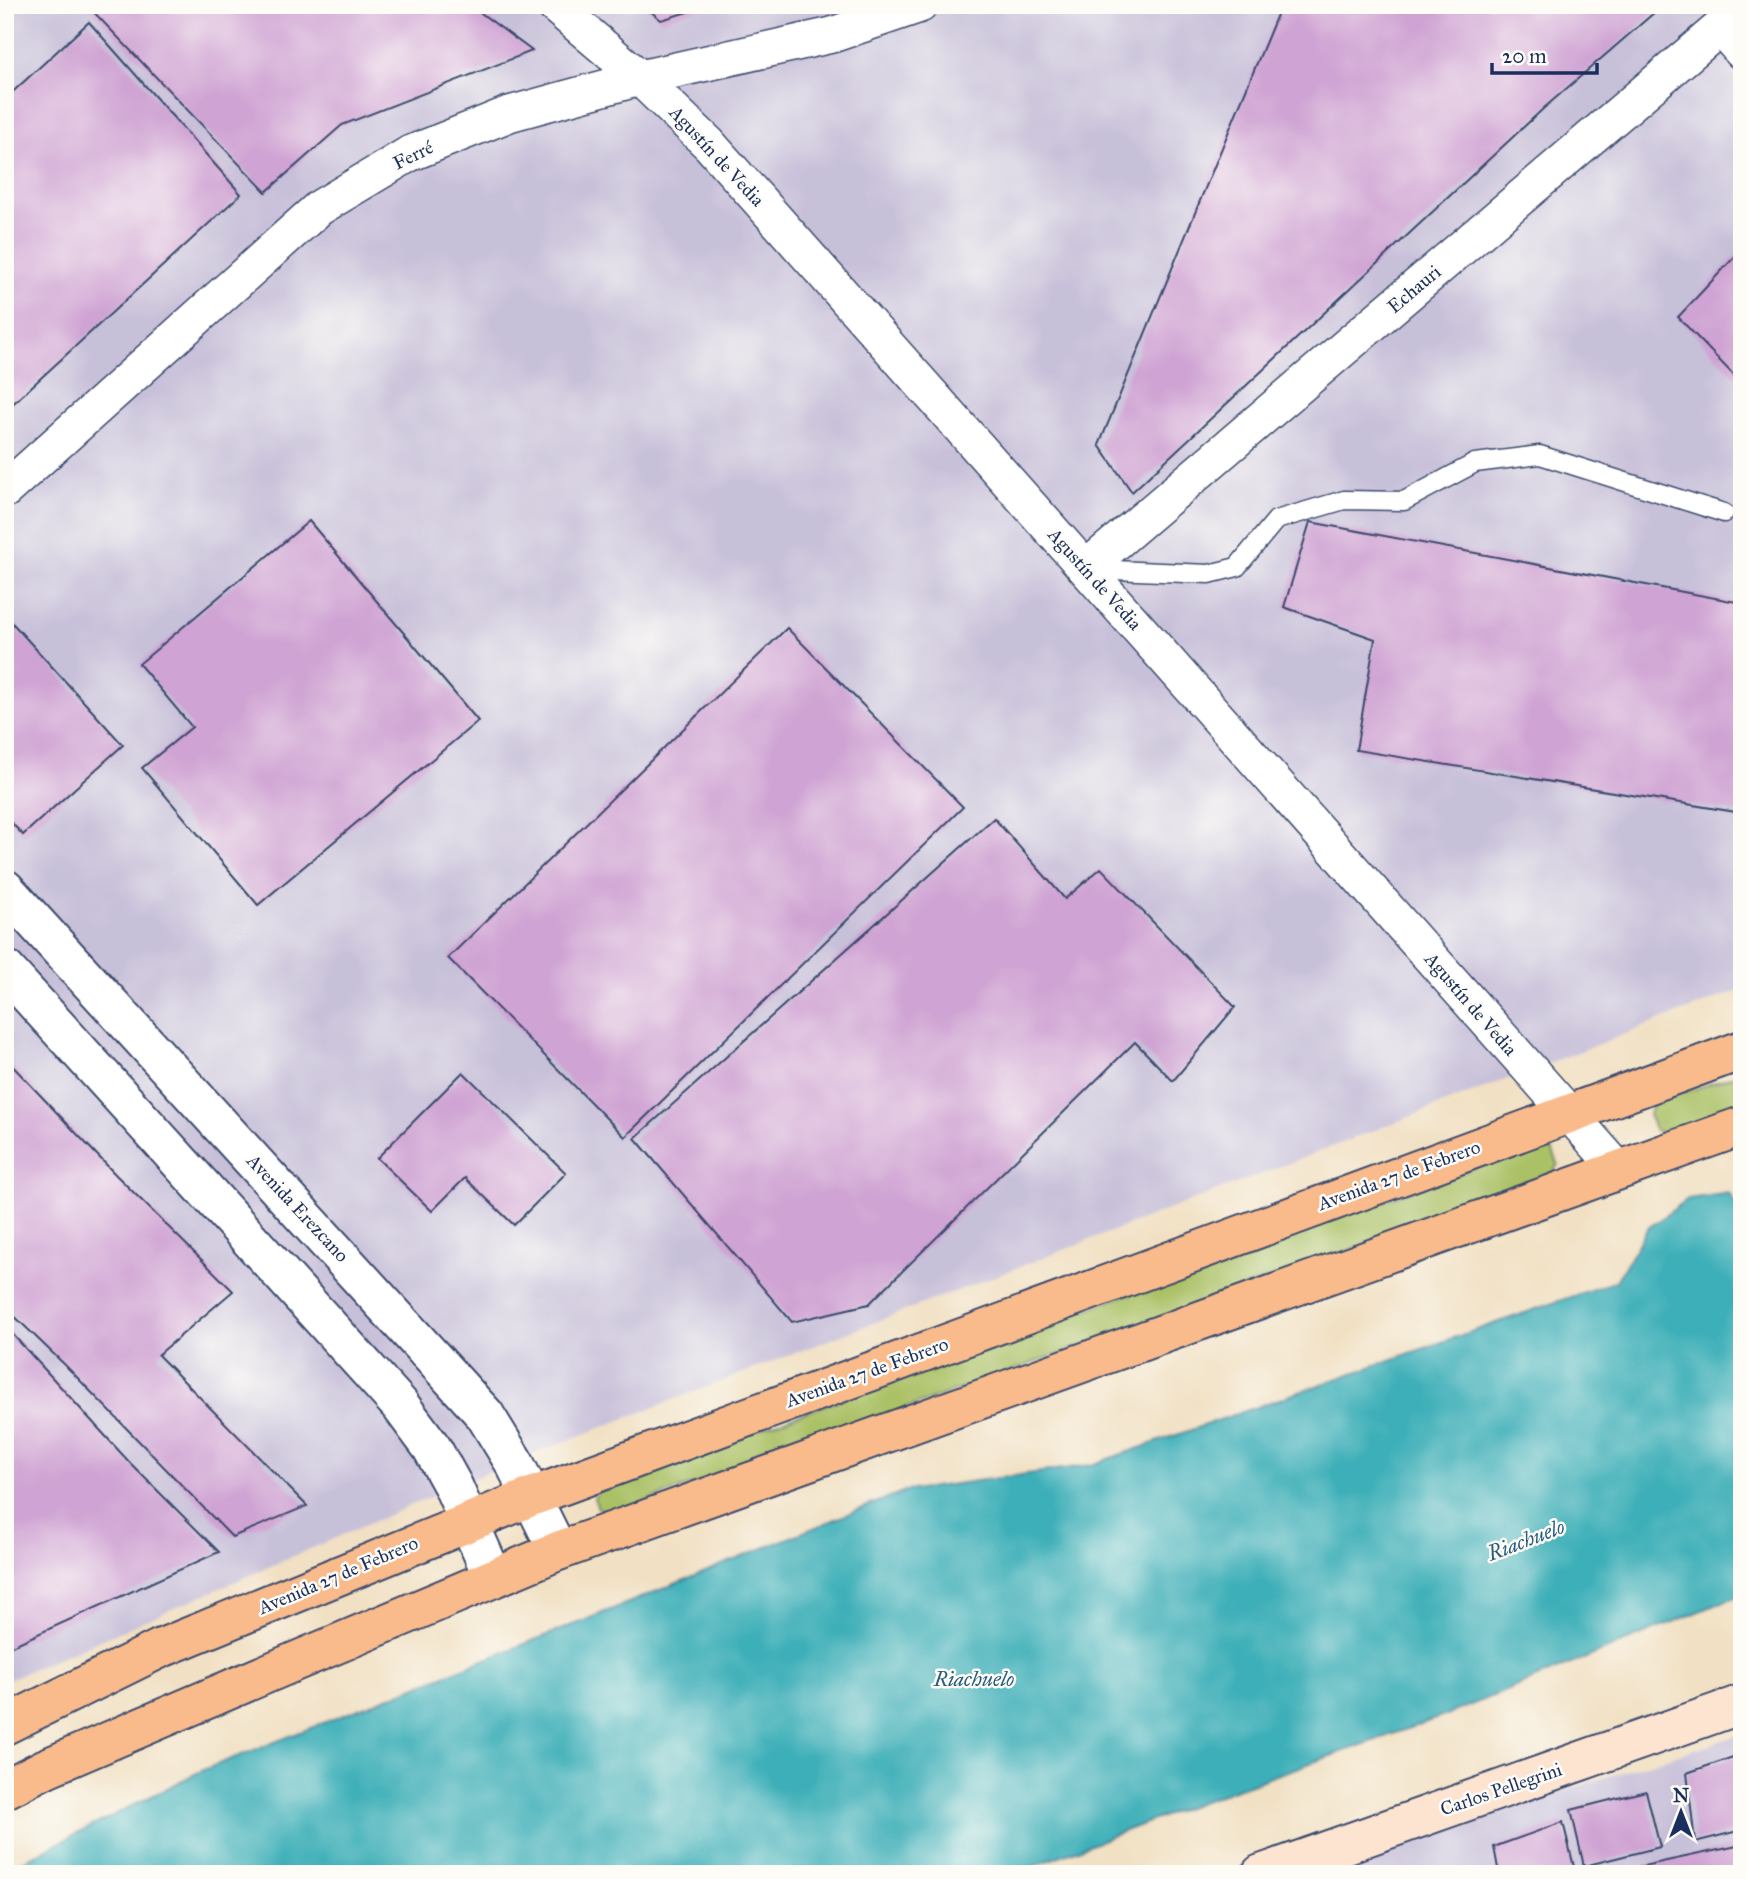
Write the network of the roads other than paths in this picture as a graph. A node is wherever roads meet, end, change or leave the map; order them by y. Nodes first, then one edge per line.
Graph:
1 (554, 5) edge
2 (920, 5) edge
3 (1735, 30) edge
4 (640, 78) junction
5 (5, 491) edge
6 (1724, 513) dead end
7 (1086, 568) junction
8 (5, 889) edge
9 (5, 969) edge
10 (1742, 1050) edge
11 (1567, 1113) junction
12 (1742, 1126) edge
13 (1619, 1170) junction
14 (531, 1497) junction
15 (468, 1521) junction
16 (558, 1551) junction
17 (494, 1577) junction
18 (1742, 1704) edge
19 (5, 1725) edge
20 (5, 1789) edge
21 (1261, 1874) edge

1 - 4 street, Agustín de Vedia
2 - 4 street, Ferré
3 - 7 street, Echauri
4 - 5 street, Ferré
4 - 7 street, Agustín de Vedia
6 - 7 lane
7 - 11 street, Agustín de Vedia
8 - 14 street, Avenida Erezcano
9 - 15 street
10 - 11 main road, Avenida 27 de Febrero
11 - 13 street, Agustín de Vedia
11 - 14 main road, Avenida 27 de Febrero
12 - 13 main road
13 - 16 main road
14 - 15 main road, Avenida 27 de Febrero
14 - 16 street, Avenida Erezcano
15 - 17 street
15 - 19 main road, Avenida 27 de Febrero
16 - 17 main road
17 - 20 main road
18 - 21 main road, Carlos Pellegrini

